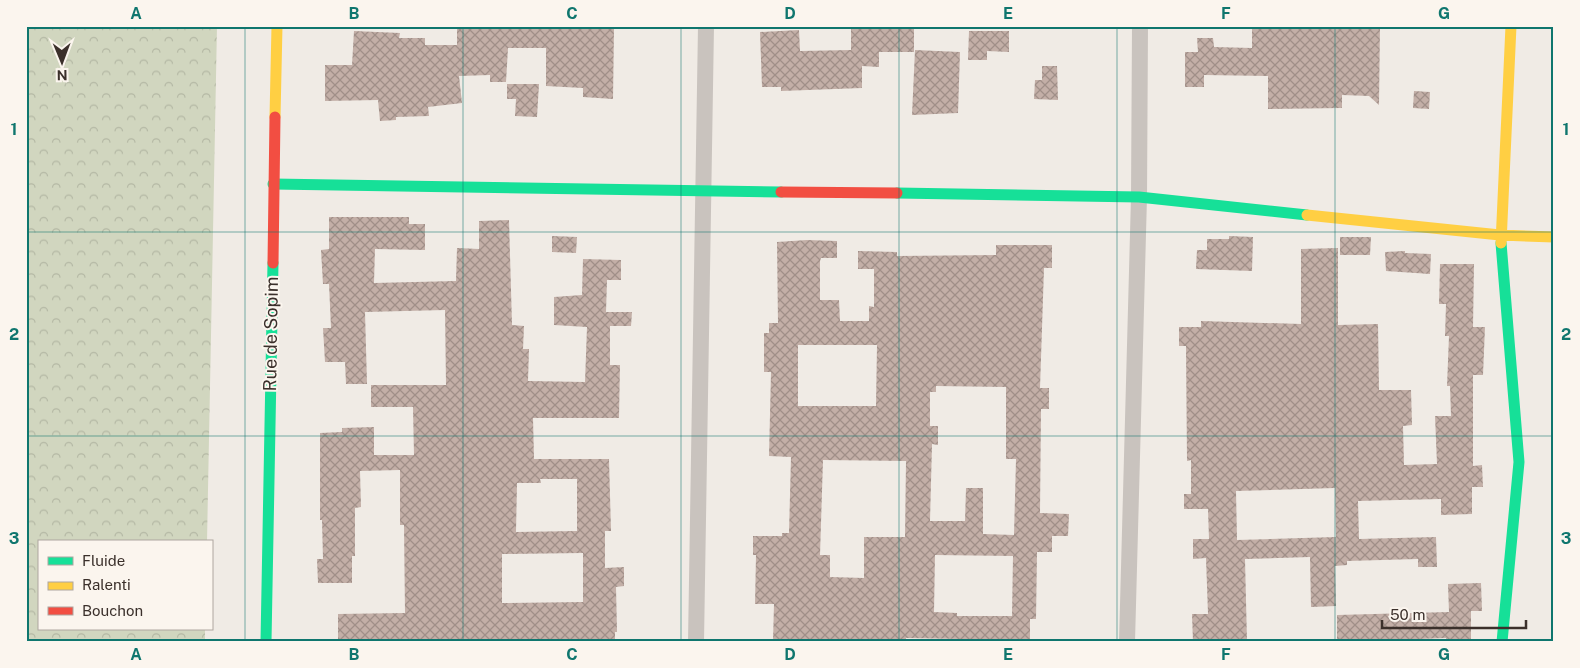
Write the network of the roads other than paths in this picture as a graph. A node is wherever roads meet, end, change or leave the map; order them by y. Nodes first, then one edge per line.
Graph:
1 (276, 26) edge
2 (706, 26) edge
3 (1140, 26) edge
4 (1511, 26) edge
5 (273, 184) junction
6 (703, 190) junction
7 (1139, 198) junction
8 (1500, 235) junction
9 (1554, 237) edge
10 (266, 642) edge
11 (696, 642) edge
12 (1127, 642) edge
13 (1502, 642) edge

1 - 5 street, Rue de Sopim
2 - 6 street
3 - 7 street
4 - 8 street
5 - 6 street
5 - 10 street, Rue de Sopim
6 - 7 street
6 - 11 street
7 - 8 street
7 - 12 street
8 - 9 street
8 - 13 street

